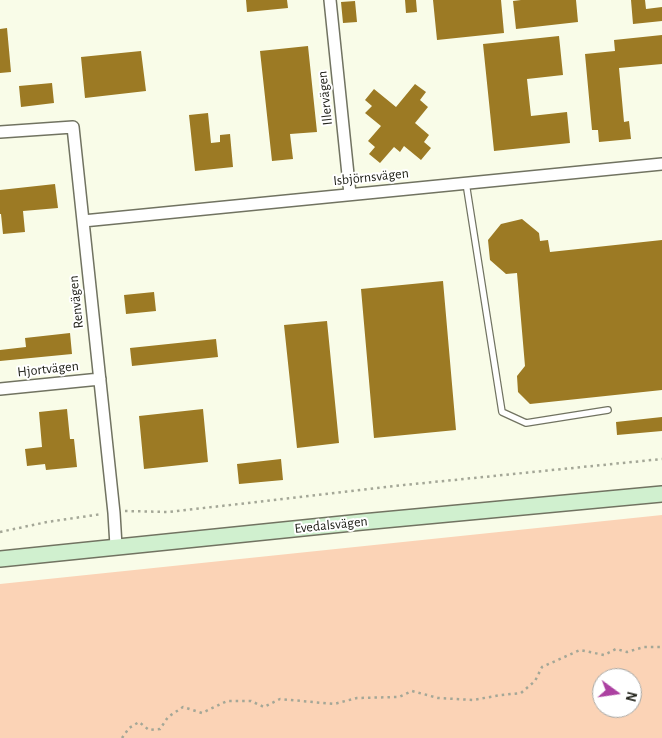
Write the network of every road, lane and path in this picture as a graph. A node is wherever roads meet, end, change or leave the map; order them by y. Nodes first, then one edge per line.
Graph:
1 (330, 0) edge
2 (0, 132) edge
3 (662, 164) edge
4 (466, 183) junction
5 (350, 194) junction
6 (83, 221) junction
7 (100, 379) junction
8 (0, 389) edge
9 (608, 410) dead end
10 (662, 459) edge
11 (662, 494) edge
12 (114, 513) junction
13 (0, 532) edge
14 (116, 546) junction
15 (0, 559) edge
16 (662, 647) edge
17 (122, 738) edge

1 - 5 street, Illervägen
2 - 6 street, Renvägen
3 - 4 street, Isbjörnsvägen
4 - 5 street, Isbjörnsvägen
4 - 9 lane
5 - 6 street, Isbjörnsvägen
6 - 7 street, Renvägen
7 - 8 street, Hjortvägen
7 - 12 street, Renvägen
10 - 12 path
11 - 14 street, Evedalsvägen
12 - 13 path
12 - 14 street, Renvägen
14 - 15 street, Evedalsvägen
16 - 17 path

